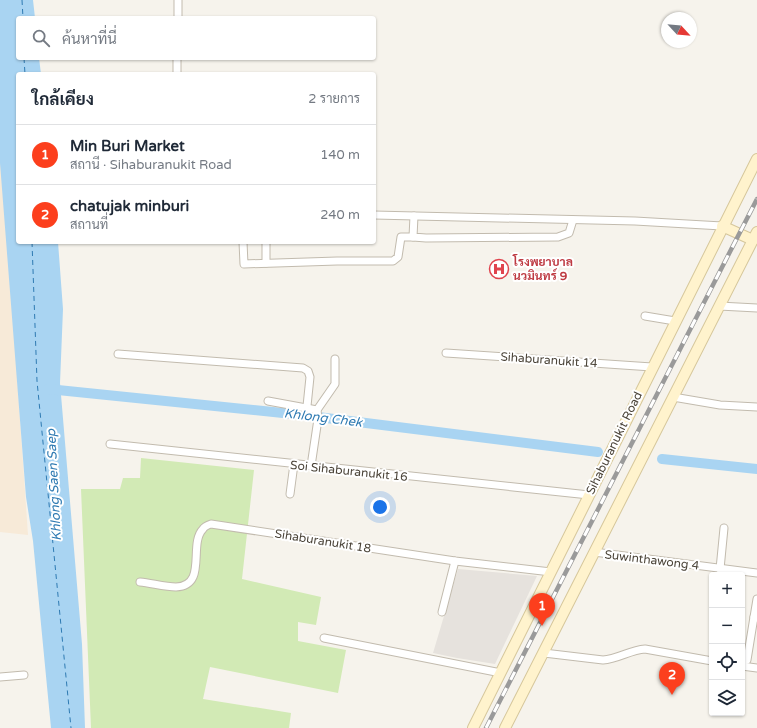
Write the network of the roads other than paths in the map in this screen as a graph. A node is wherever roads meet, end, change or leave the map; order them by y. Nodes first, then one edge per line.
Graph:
1 (178, 0) edge
2 (178, 16) edge
3 (177, 60) edge
4 (177, 72) edge
5 (757, 160) edge
6 (376, 215) edge
7 (414, 216) junction
8 (573, 220) junction
9 (722, 226) junction
10 (413, 237) junction
11 (756, 237) edge
12 (243, 244) edge
13 (266, 244) edge
14 (266, 263) junction
15 (719, 306) junction
16 (757, 308) edge
17 (645, 316) dead end
18 (675, 321) junction
19 (446, 353) dead end
20 (118, 354) dead end
21 (335, 358) dead end
22 (652, 367) junction
23 (673, 398) junction
24 (268, 401) dead end
25 (307, 406) junction
26 (757, 407) edge
27 (317, 410) junction
28 (110, 444) dead end
29 (294, 464) junction
30 (311, 466) junction
31 (290, 494) dead end
32 (589, 496) junction
33 (724, 528) dead end
34 (594, 552) junction
35 (455, 561) junction
36 (720, 569) junction
37 (551, 572) junction
38 (757, 573) edge
39 (140, 582) dead end
40 (757, 599) edge
41 (442, 612) dead end
42 (755, 618) edge
43 (324, 638) dead end
44 (544, 653) junction
45 (745, 659) edge
46 (709, 660) edge
47 (745, 663) edge
48 (757, 668) edge
49 (501, 673) junction
50 (24, 675) dead end
51 (0, 677) edge
52 (473, 728) edge
53 (505, 728) edge

1 - 2 street
3 - 4 street
5 - 9 main road, Sihaburanukit Road
6 - 7 street
7 - 8 street
7 - 10 street
8 - 9 street
8 - 10 street
9 - 11 main road
9 - 18 main road, Sihaburanukit Road
10 - 14 street
11 - 15 main road
12 - 14 street
13 - 14 street
15 - 16 street
15 - 23 main road
17 - 18 street
18 - 22 main road, Sihaburanukit Road
19 - 22 street, Sihaburanukit 14
20 - 25 street
21 - 27 street
22 - 32 main road, Sihaburanukit Road
23 - 26 street
23 - 34 main road
24 - 25 street
25 - 27 street
27 - 30 street
28 - 29 street, Soi Sihaburanukit 16
29 - 30 street, Soi Sihaburanukit 16
29 - 31 street
30 - 32 street, Soi Sihaburanukit 16
32 - 37 main road, Sihaburanukit Road
33 - 36 street
34 - 36 street, Suwinthawong 4
34 - 44 main road
35 - 37 street, Sihaburanukit 18
35 - 39 street, Sihaburanukit 18
35 - 41 street
36 - 38 street, Suwinthawong 4
37 - 49 main road, Sihaburanukit Road
40 - 42 street
42 - 45 street
43 - 49 street
44 - 46 street
44 - 53 main road
47 - 48 street
49 - 52 main road, Sihaburanukit Road
50 - 51 street

